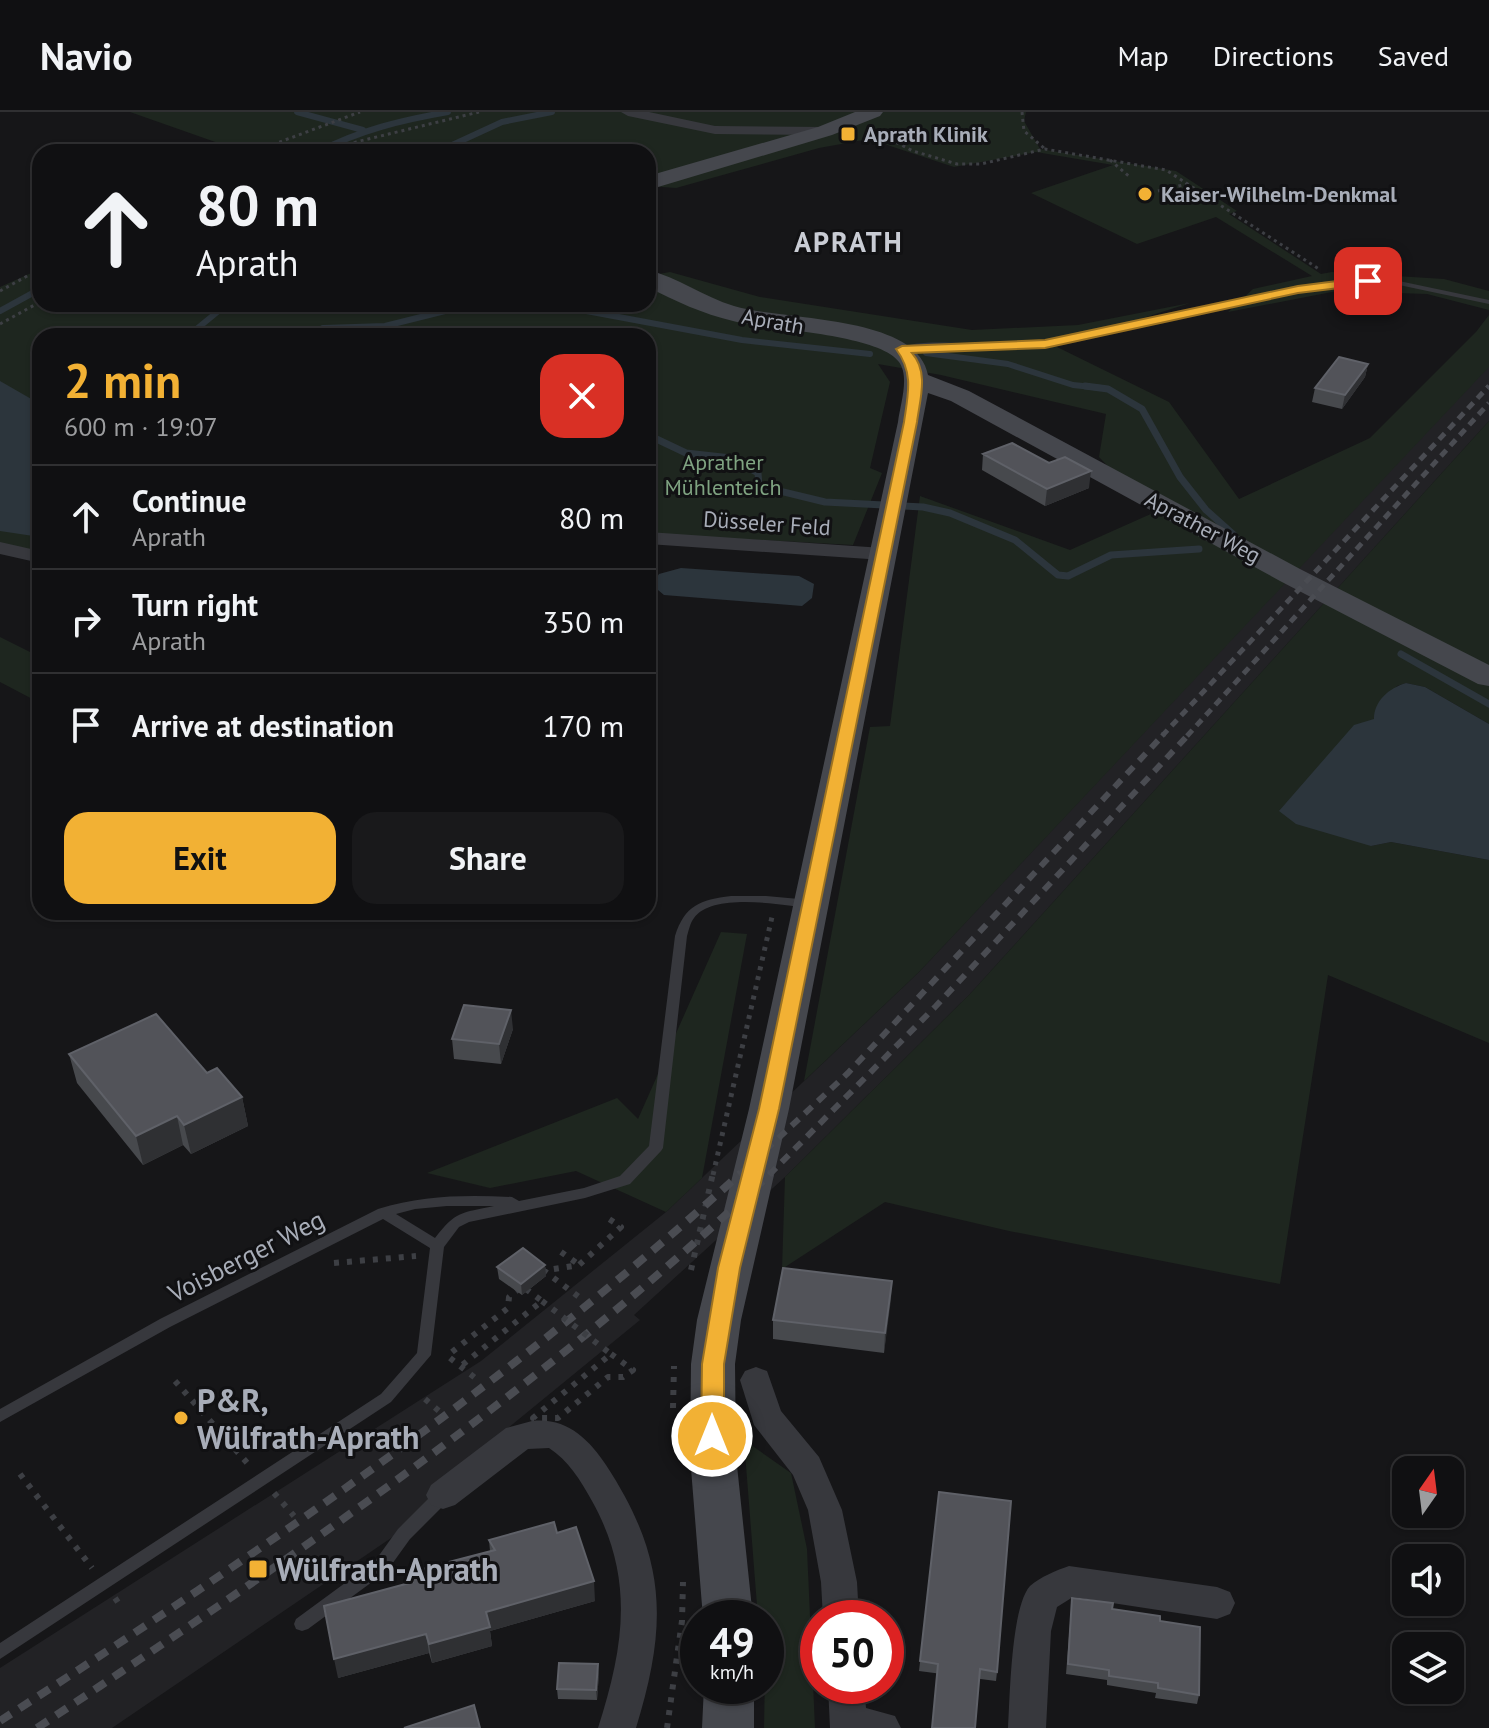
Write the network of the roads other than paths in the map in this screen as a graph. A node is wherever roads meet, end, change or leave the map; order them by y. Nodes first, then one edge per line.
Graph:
1 (628, 112) edge
2 (880, 119) edge
3 (825, 131) junction
4 (656, 181) edge
5 (656, 281) edge
6 (1489, 302) edge
7 (902, 349) junction
8 (917, 379) junction
9 (656, 539) edge
10 (0, 548) edge
11 (883, 554) junction
12 (32, 555) edge
13 (1489, 677) edge
14 (811, 905) junction
15 (532, 1203) junction
16 (383, 1213) junction
17 (437, 1250) junction
18 (756, 1380) dead end
19 (0, 1416) edge
20 (443, 1495) joint
21 (726, 1600) edge
22 (840, 1600) edge
23 (1217, 1603) dead end
24 (302, 1624) dead end
25 (0, 1652) edge
26 (729, 1704) edge
27 (852, 1704) edge
28 (860, 1726) edge
29 (617, 1728) edge
30 (728, 1728) edge
31 (1027, 1728) edge

1 - 3 street
2 - 3 main road
3 - 4 main road
5 - 7 main road, Aprath
6 - 7 lane, Aprath
7 - 8 main road
8 - 11 main road
8 - 13 main road, Aprather Weg
9 - 11 street, Düsseler Feld
10 - 12 street
11 - 14 main road
14 - 15 lane, Voisberger Weg
14 - 21 main road
15 - 16 lane, Voisberger Weg
15 - 17 lane, Voisberger Weg
16 - 17 lane
16 - 19 lane, Voisberger Weg
17 - 25 lane
18 - 22 street
20 - 24 lane
20 - 29 street
23 - 31 street
26 - 30 main road
27 - 28 street

